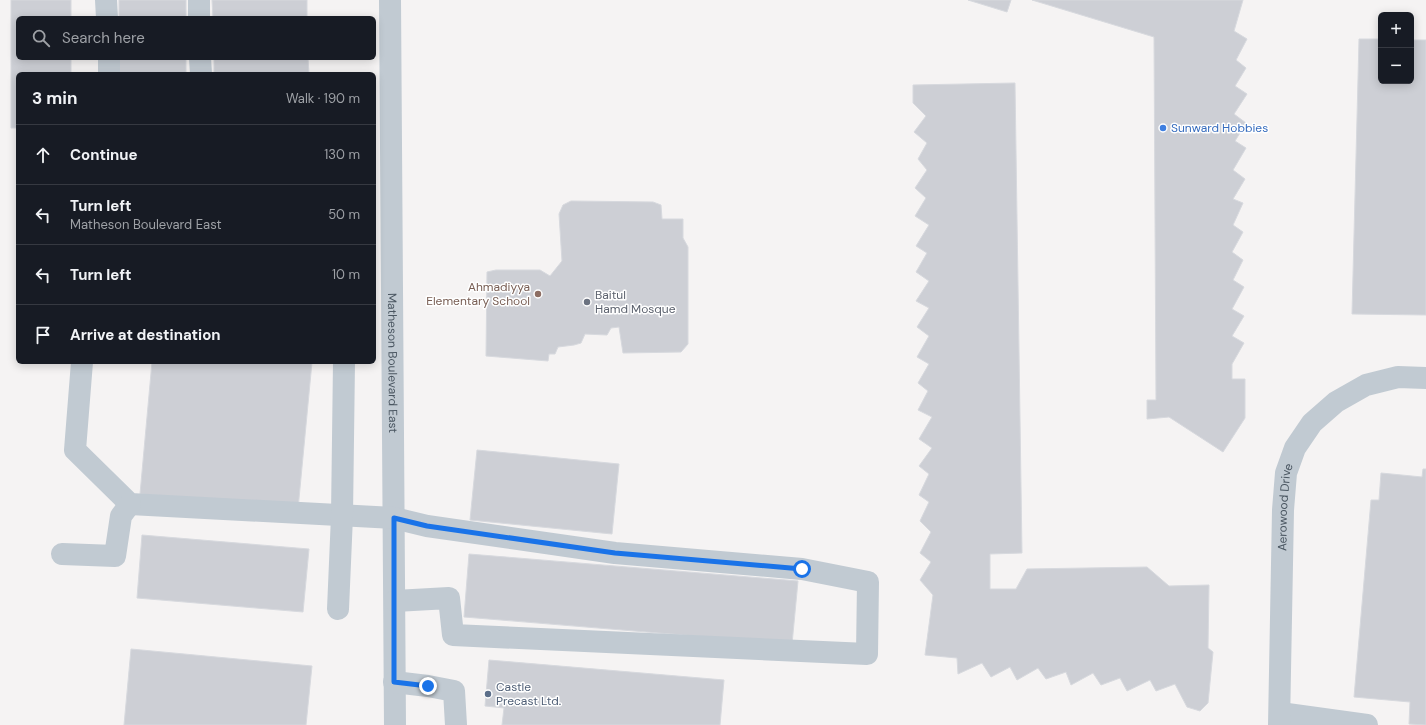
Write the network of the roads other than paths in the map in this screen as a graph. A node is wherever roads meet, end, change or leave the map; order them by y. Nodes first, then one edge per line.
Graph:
1 (106, 0) edge
2 (199, 0) edge
3 (390, 0) edge
4 (107, 16) edge
5 (199, 16) edge
6 (109, 60) edge
7 (200, 60) edge
8 (109, 72) edge
9 (201, 72) edge
10 (382, 95) edge
11 (383, 217) edge
12 (383, 330) edge
13 (82, 364) edge
14 (344, 364) edge
15 (1426, 378) edge
16 (130, 504) junction
17 (342, 516) junction
18 (394, 518) junction
19 (62, 554) dead end
20 (395, 601) junction
21 (338, 609) dead end
22 (394, 682) junction
23 (1279, 719) edge
24 (395, 725) edge
25 (456, 725) edge
26 (1367, 725) edge

1 - 4 street
2 - 5 street
3 - 10 street, Matheson Boulevard East
6 - 8 street
7 - 9 street
10 - 11 street, Matheson Boulevard East
11 - 12 street, Matheson Boulevard East
12 - 18 street, Matheson Boulevard East
13 - 16 street
14 - 17 street
15 - 23 street, Aerowood Drive
16 - 17 street
16 - 19 street
17 - 18 street
17 - 21 street
18 - 20 street, Matheson Boulevard East
18 - 20 street
20 - 22 street, Matheson Boulevard East
22 - 24 street, Matheson Boulevard East
22 - 25 street
23 - 26 street

